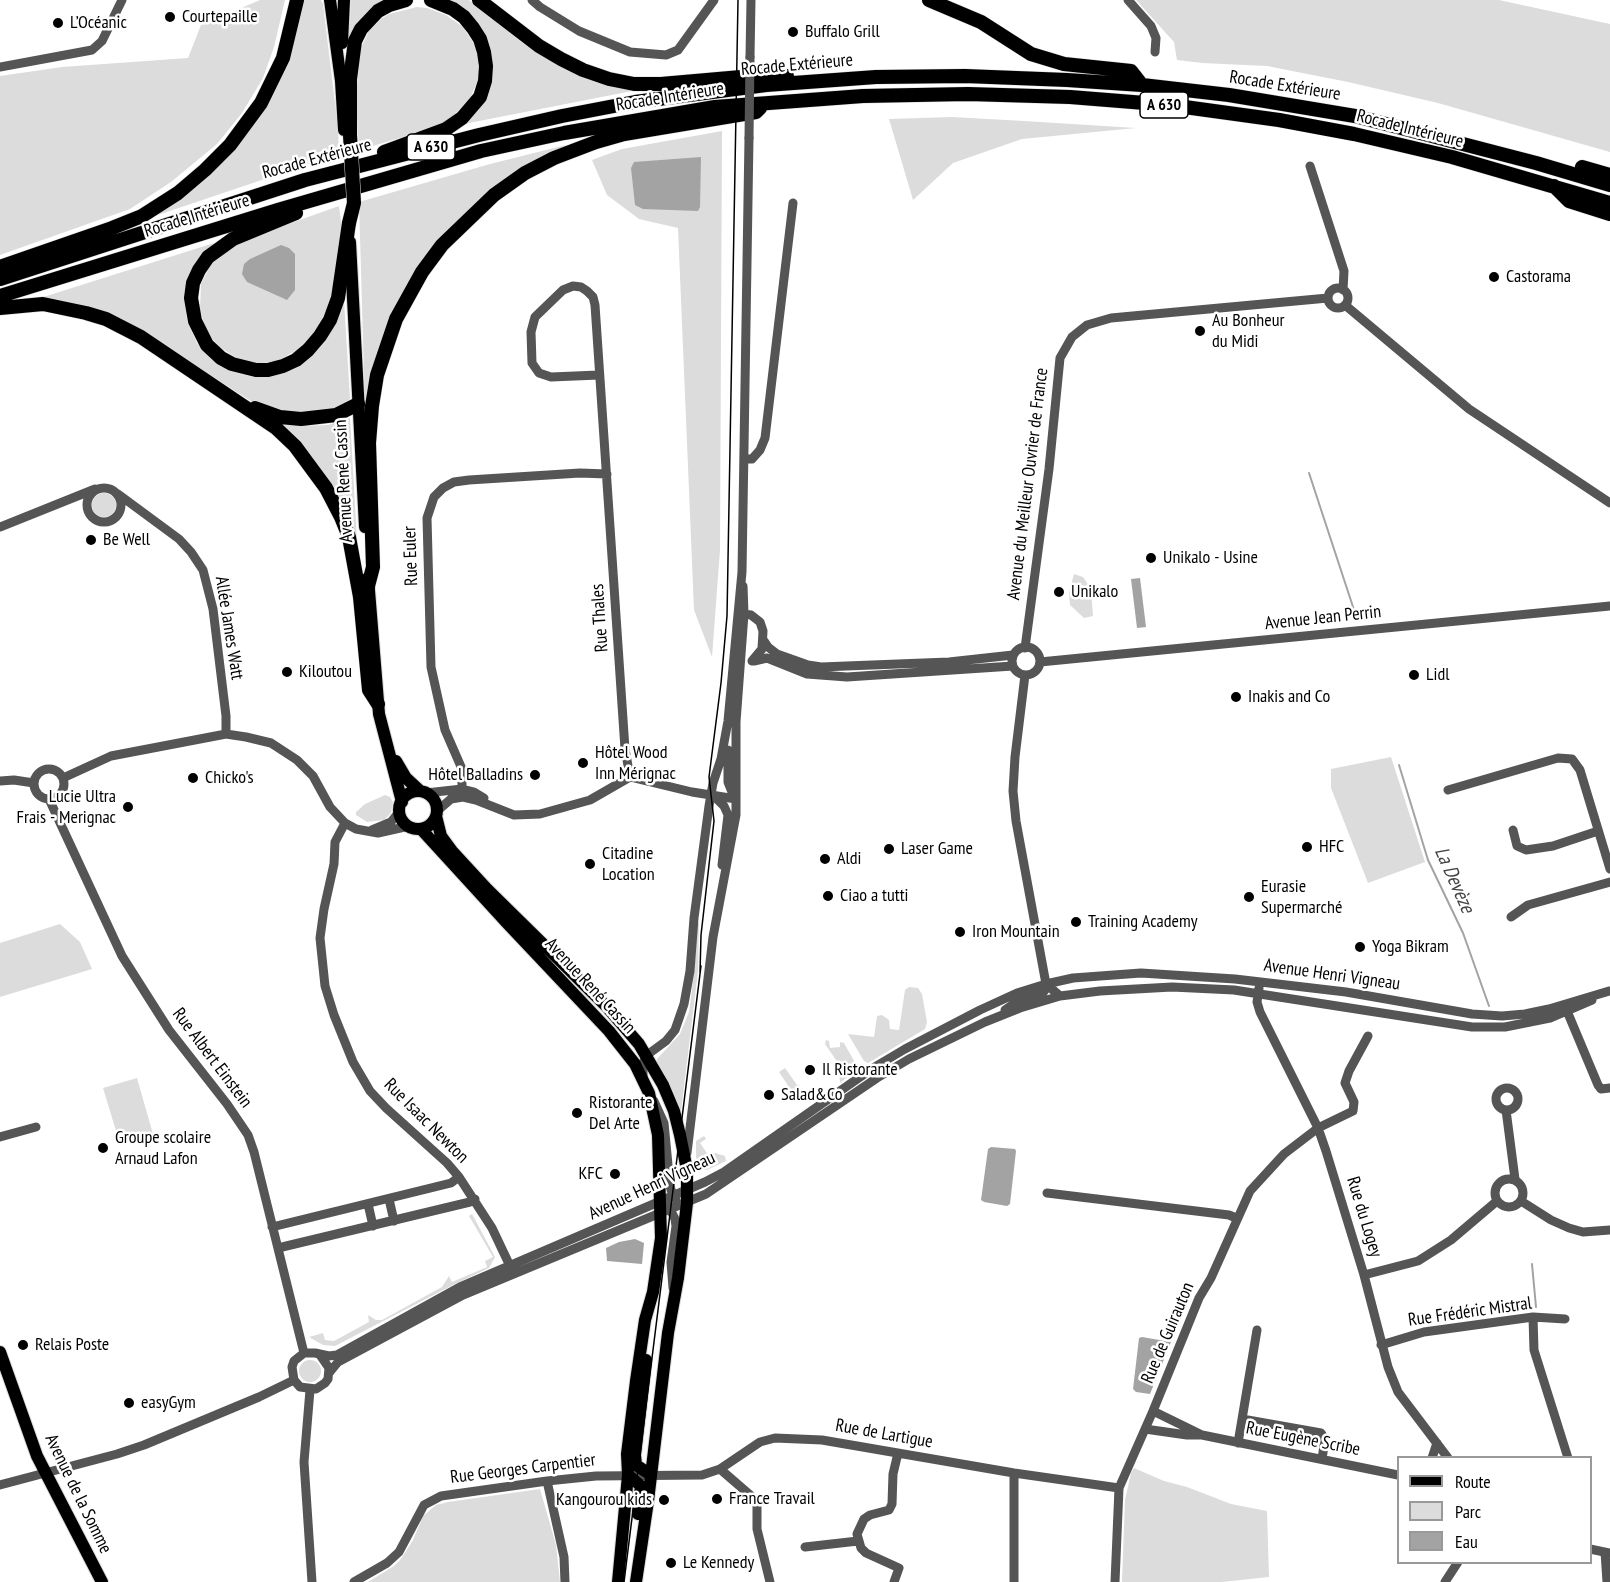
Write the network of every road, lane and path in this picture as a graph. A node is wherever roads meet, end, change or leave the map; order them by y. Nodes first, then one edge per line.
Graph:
1 (122, 0) edge
2 (297, 0) edge
3 (330, 0) edge
4 (344, 0) edge
5 (406, 0) edge
6 (431, 0) edge
7 (479, 0) edge
8 (532, 0) edge
9 (714, 0) edge
10 (751, 0) edge
11 (928, 0) edge
12 (1128, 0) edge
13 (1155, 52) dead end
14 (0, 67) edge
15 (876, 77) junction
16 (341, 81) junction
17 (1142, 85) junction
18 (767, 102) junction
19 (347, 136) junction
20 (1536, 163) junction
21 (1310, 166) dead end
22 (412, 170) junction
23 (1610, 175) edge
24 (305, 180) junction
25 (1553, 185) junction
26 (1610, 186) edge
27 (793, 202) dead end
28 (1610, 203) edge
29 (1610, 214) edge
30 (349, 223) junction
31 (0, 267) edge
32 (0, 279) edge
33 (1343, 290) junction
34 (0, 296) edge
35 (1328, 298) junction
36 (1345, 305) junction
37 (0, 308) edge
38 (141, 337) junction
39 (599, 375) junction
40 (358, 404) junction
41 (744, 459) junction
42 (607, 474) junction
43 (98, 489) junction
44 (118, 494) junction
45 (1610, 503) edge
46 (0, 527) edge
47 (742, 572) junction
48 (368, 586) junction
49 (1610, 606) edge
50 (744, 614) junction
51 (736, 622) junction
52 (764, 641) junction
53 (1025, 648) junction
54 (734, 651) junction
55 (1013, 656) junction
56 (754, 661) junction
57 (1040, 662) junction
58 (741, 663) junction
59 (1013, 666) junction
60 (825, 672) junction
61 (1025, 675) junction
62 (378, 704) junction
63 (728, 721) junction
64 (226, 734) junction
65 (384, 736) junction
66 (630, 777) junction
67 (63, 778) junction
68 (0, 781) edge
69 (34, 783) junction
70 (462, 789) junction
71 (1448, 790) dead end
72 (423, 792) junction
73 (713, 796) junction
74 (49, 799) junction
75 (736, 800) junction
76 (400, 807) junction
77 (497, 809) junction
78 (436, 813) junction
79 (345, 824) junction
80 (415, 827) junction
81 (361, 830) junction
82 (1513, 830) dead end
83 (1598, 831) junction
84 (1610, 869) edge
85 (1610, 882) edge
86 (720, 904) junction
87 (1511, 917) dead end
88 (1260, 981) junction
89 (1046, 984) junction
90 (1610, 991) edge
91 (1259, 993) junction
92 (1060, 996) junction
93 (1569, 1008) junction
94 (985, 1022) junction
95 (1368, 1036) dead end
96 (647, 1055) junction
97 (643, 1077) junction
98 (1610, 1089) edge
99 (649, 1093) junction
100 (1506, 1110) dead end
101 (36, 1127) dead end
102 (1318, 1128) junction
103 (0, 1137) edge
104 (687, 1170) junction
105 (459, 1177) junction
106 (1515, 1179) junction
107 (688, 1190) junction
108 (1047, 1193) dead end
109 (673, 1196) junction
110 (389, 1199) junction
111 (475, 1200) junction
112 (1521, 1200) junction
113 (1497, 1201) junction
114 (687, 1203) junction
115 (368, 1204) junction
116 (664, 1208) junction
117 (1236, 1218) junction
118 (394, 1221) junction
119 (374, 1226) junction
120 (272, 1227) junction
121 (1610, 1230) edge
122 (278, 1248) junction
123 (510, 1266) junction
124 (1364, 1275) junction
125 (674, 1297) junction
126 (1533, 1317) junction
127 (1565, 1319) dead end
128 (645, 1320) junction
129 (1257, 1330) dead end
130 (1381, 1345) junction
131 (0, 1352) edge
132 (304, 1353) junction
133 (320, 1355) junction
134 (329, 1373) junction
135 (294, 1380) junction
136 (310, 1390) junction
137 (1153, 1411) junction
138 (1242, 1419) junction
139 (1145, 1429) junction
140 (1202, 1435) junction
141 (1238, 1443) junction
142 (1437, 1443) junction
143 (898, 1454) junction
144 (1433, 1456) edge
145 (1447, 1456) edge
146 (1567, 1456) edge
147 (1322, 1459) junction
148 (720, 1469) junction
149 (44, 1473) junction
150 (1014, 1473) junction
151 (628, 1475) junction
152 (651, 1475) junction
153 (1397, 1475) edge
154 (548, 1481) junction
155 (0, 1485) edge
156 (1119, 1488) junction
157 (858, 1541) junction
158 (805, 1547) dead end
159 (1592, 1549) edge
160 (1607, 1553) edge
161 (1457, 1564) edge
162 (639, 1565) junction
163 (102, 1582) edge
164 (312, 1582) edge
165 (354, 1582) edge
166 (565, 1582) edge
167 (618, 1582) edge
168 (636, 1582) edge
169 (770, 1582) edge
170 (894, 1582) edge
171 (1014, 1582) edge
172 (1115, 1582) edge
173 (1445, 1582) edge
174 (1606, 1582) edge

1 - 14 street
2 - 31 highway
3 - 16 main road
4 - 16 main road
5 - 19 highway
6 - 24 highway
7 - 15 highway
8 - 9 street
10 - 41 street, bridge
11 - 17 highway
12 - 13 street
15 - 17 highway, Rocade Extérieure / A 630
15 - 24 highway, Rocade Extérieure / A 630
16 - 19 main road
17 - 20 highway, Rocade Extérieure / A 630
18 - 22 highway, Rocade Intérieure / A 630
18 - 25 highway, Rocade Intérieure / A 630
18 - 48 highway
19 - 30 highway, bridge
20 - 23 highway
20 - 26 highway, Rocade Extérieure / A 630
21 - 33 street
22 - 30 highway
22 - 34 highway, Rocade Intérieure / A 630
24 - 32 highway, Rocade Extérieure / A 630
25 - 28 highway, Rocade Intérieure / A 630
25 - 29 highway
27 - 41 street
30 - 40 main road, Avenue René Cassin
33 - 35 street
33 - 36 street
35 - 36 street
35 - 53 street, Avenue du Meilleur Ouvrier de France
36 - 45 street
37 - 38 highway
38 - 40 highway
38 - 62 highway
39 - 39 street, Rue Thales
39 - 42 street, Rue Thales
40 - 48 main road, Avenue René Cassin
41 - 47 street
42 - 66 street, Rue Thales
42 - 70 street, Rue Euler
43 - 44 street
43 - 44 street
43 - 46 street
44 - 64 street, Allée James Watt
47 - 50 street
47 - 51 street
48 - 62 main road, Avenue René Cassin
49 - 57 street, Avenue Jean Perrin
50 - 51 street
50 - 52 street
50 - 58 street
51 - 54 street
52 - 56 street
52 - 60 street
53 - 55 street
53 - 57 street
54 - 58 street
54 - 63 street
55 - 59 street
55 - 60 street
56 - 58 street
56 - 60 street
57 - 61 street
58 - 75 street
59 - 60 street
59 - 61 street
61 - 89 street
62 - 65 main road, Avenue René Cassin
63 - 73 street
63 - 75 street
64 - 67 street
64 - 79 street
65 - 72 main road, Avenue René Cassin
65 - 76 main road, Avenue René Cassin
66 - 73 street
66 - 77 street
67 - 69 street
67 - 74 street
68 - 69 street
69 - 74 street
70 - 72 street
70 - 77 street
71 - 83 street
72 - 76 main road
72 - 78 main road
73 - 75 street
73 - 86 street
73 - 96 street
74 - 120 street, Rue Albert Einstein
75 - 86 street
76 - 80 main road
76 - 81 street
77 - 78 street
78 - 80 main road
78 - 96 main road, Avenue René Cassin
79 - 81 street
79 - 105 street, Rue Isaac Newton
80 - 81 street
80 - 97 main road, Avenue René Cassin
82 - 83 street
83 - 84 street
85 - 87 street
86 - 104 street
88 - 89 street, Avenue Henri Vigneau
88 - 91 street, Rue du Logey
88 - 93 street, Avenue Henri Vigneau
89 - 92 street
89 - 94 street, Avenue Henri Vigneau
89 - 107 street, Avenue Henri Vigneau
90 - 93 street, Avenue Henri Vigneau
91 - 92 street, Avenue Henri Vigneau
91 - 93 street, Avenue Henri Vigneau
91 - 102 street, Rue du Logey
92 - 94 street, Avenue Henri Vigneau
93 - 98 street
94 - 114 street, Avenue Henri Vigneau
95 - 102 street, Rue de Guirauton
96 - 97 street
96 - 104 main road, Avenue René Cassin
97 - 99 main road, Avenue René Cassin
99 - 109 street
99 - 116 main road, Avenue René Cassin
100 - 106 street
101 - 103 street
102 - 117 street, Rue de Guirauton
102 - 124 street, Rue du Logey
104 - 107 main road, Avenue René Cassin
105 - 110 street
105 - 111 street, Rue Isaac Newton
106 - 112 street
106 - 113 street
107 - 109 street, Avenue Henri Vigneau
107 - 114 main road, Avenue René Cassin
108 - 117 street
109 - 114 street
109 - 116 street, Avenue Henri Vigneau
110 - 115 street
110 - 118 street
111 - 118 street
111 - 123 street, Rue Isaac Newton
112 - 113 street
112 - 121 street
113 - 124 street
114 - 116 street, Avenue Henri Vigneau
114 - 125 main road, Avenue René Cassin
115 - 119 street
115 - 120 street
116 - 123 street, Avenue Henri Vigneau
116 - 125 street
116 - 128 main road, Avenue René Cassin
116 - 134 street, Avenue Henri Vigneau
117 - 137 street, Rue de Guirauton
118 - 119 street
119 - 122 street
120 - 122 street, Rue Albert Einstein
122 - 132 street, Rue Albert Einstein
123 - 133 street, Avenue Henri Vigneau
124 - 130 street, Rue du Logey
125 - 152 main road, Avenue René Cassin
126 - 127 street, Rue Frédéric Mistral
126 - 130 street, Rue Frédéric Mistral
126 - 146 street
128 - 151 main road
128 - 152 main road
129 - 138 street
130 - 142 street, Rue du Logey
131 - 149 main road, Avenue de la Somme
132 - 133 street, Avenue Henri Vigneau
132 - 135 street
133 - 134 street
134 - 136 street, Avenue Henri Vigneau
135 - 136 street
135 - 149 street
136 - 164 street
137 - 139 street, Rue de Guirauton
137 - 140 street, Rue Eugène Scribe
138 - 141 street
138 - 147 street
139 - 140 street, Rue Eugène Scribe
139 - 156 street, Rue de Guirauton
140 - 141 street, Rue Eugène Scribe
141 - 147 street, Rue Eugène Scribe
142 - 144 street
142 - 145 street, Rue du Logey
143 - 148 street, Rue de Lartigue
143 - 150 street, Rue de Lartigue
143 - 157 street
147 - 153 street, Rue Eugène Scribe
148 - 152 street, Rue de Lartigue
148 - 169 street
149 - 155 street
149 - 163 main road, Avenue de la Somme
150 - 156 street, Rue de Lartigue
150 - 171 street
151 - 152 street, Rue Georges Carpentier
151 - 154 street, Rue Georges Carpentier
151 - 162 main road
151 - 167 main road
152 - 162 main road, Avenue René Cassin
154 - 165 street, Rue Georges Carpentier
154 - 166 street
156 - 172 street, Rue de Guirauton
157 - 158 street
157 - 170 street
159 - 160 street
160 - 174 street
161 - 173 street
162 - 168 main road, Avenue René Cassin

